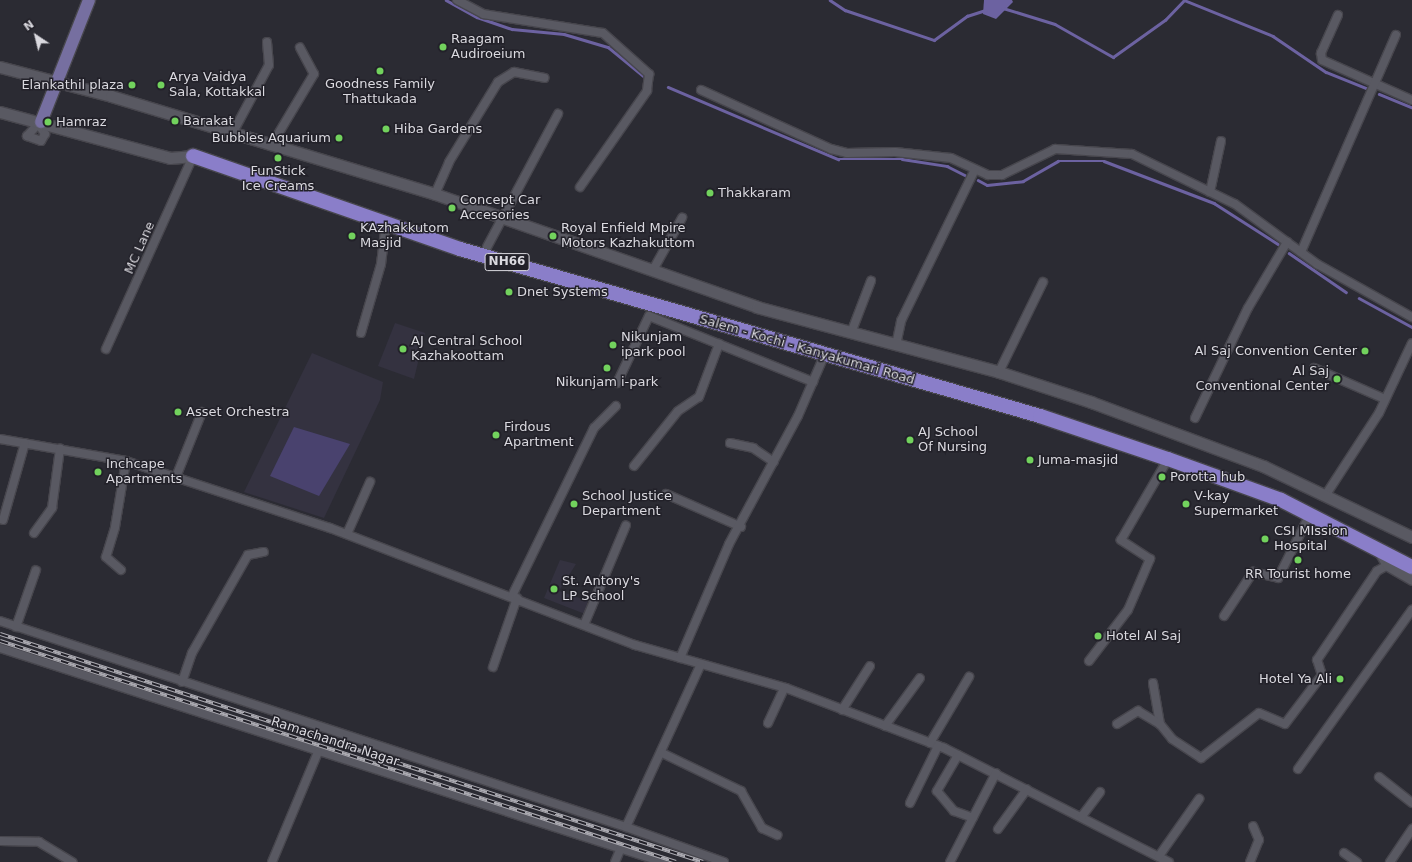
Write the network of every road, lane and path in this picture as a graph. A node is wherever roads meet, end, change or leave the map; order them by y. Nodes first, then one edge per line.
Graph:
1 (89, 0) edge
2 (457, 0) edge
3 (1338, 15) dead end
4 (1396, 35) dead end
5 (268, 42) dead end
6 (300, 48) dead end
7 (0, 67) edge
8 (544, 78) dead end
9 (54, 82) junction
10 (1377, 82) junction
11 (701, 90) dead end
12 (1412, 100) edge
13 (0, 112) edge
14 (558, 114) dead end
15 (40, 124) junction
16 (232, 134) junction
17 (1221, 141) dead end
18 (271, 146) junction
19 (193, 156) junction
20 (974, 171) junction
21 (580, 187) dead end
22 (1210, 192) junction
23 (435, 194) junction
24 (503, 218) junction
25 (682, 218) dead end
26 (386, 223) junction
27 (1287, 242) junction
28 (487, 247) dead end
29 (1301, 252) junction
30 (653, 270) junction
31 (871, 281) dead end
32 (1043, 282) dead end
33 (1412, 317) edge
34 (361, 333) dead end
35 (851, 333) junction
36 (1412, 343) edge
37 (719, 344) junction
38 (896, 345) junction
39 (106, 349) dead end
40 (824, 356) junction
41 (1314, 368) dead end
42 (999, 372) junction
43 (813, 382) junction
44 (617, 383) dead end
45 (1385, 399) junction
46 (616, 406) dead end
47 (202, 412) dead end
48 (1195, 418) dead end
49 (0, 439) edge
50 (25, 443) junction
51 (730, 443) dead end
52 (60, 449) junction
53 (1168, 459) junction
54 (126, 461) junction
55 (774, 462) junction
56 (634, 466) dead end
57 (176, 477) junction
58 (370, 482) dead end
59 (1327, 493) junction
60 (666, 494) dead end
61 (1310, 514) junction
62 (3, 520) dead end
63 (626, 525) dead end
64 (741, 527) junction
65 (34, 533) dead end
66 (346, 534) junction
67 (1412, 537) edge
68 (1379, 550) junction
69 (264, 552) dead end
70 (1388, 565) junction
71 (1412, 567) edge
72 (36, 570) dead end
73 (121, 570) dead end
74 (1412, 579) edge
75 (514, 597) junction
76 (1412, 610) edge
77 (1224, 616) dead end
78 (0, 621) edge
79 (584, 625) junction
80 (16, 627) junction
81 (0, 648) edge
82 (680, 658) junction
83 (1089, 661) dead end
84 (702, 664) junction
85 (870, 666) dead end
86 (493, 667) dead end
87 (969, 677) dead end
88 (920, 678) dead end
89 (182, 682) junction
90 (1152, 683) dead end
91 (784, 688) junction
92 (842, 710) junction
93 (768, 723) dead end
94 (1117, 724) dead end
95 (1160, 724) junction
96 (885, 726) junction
97 (930, 743) junction
98 (938, 746) junction
99 (318, 752) junction
100 (662, 753) junction
101 (958, 755) junction
102 (1298, 769) dead end
103 (996, 773) junction
104 (1379, 777) dead end
105 (1027, 789) junction
106 (1100, 792) dead end
107 (1199, 799) dead end
108 (910, 803) dead end
109 (1412, 803) edge
110 (1082, 816) junction
111 (973, 818) junction
112 (1253, 826) dead end
113 (626, 827) junction
114 (1412, 829) edge
115 (998, 830) dead end
116 (777, 835) dead end
117 (0, 841) edge
118 (621, 848) junction
119 (1344, 853) dead end
120 (1159, 856) junction
121 (72, 862) edge
122 (272, 862) edge
123 (615, 862) edge
124 (663, 862) edge
125 (724, 862) edge
126 (950, 862) edge
127 (1169, 862) edge
128 (1250, 862) edge
129 (1357, 862) edge
130 (1390, 862) edge

1 - 9 main road
2 - 21 street
3 - 10 street
4 - 10 street
5 - 16 street
6 - 18 street
7 - 9 street
8 - 23 street
9 - 15 main road
9 - 16 street
10 - 12 street
10 - 29 street
11 - 20 street
13 - 15 street
14 - 24 street
15 - 19 street
16 - 18 street
17 - 22 street
18 - 23 street
19 - 26 highway, Salem - Kochi - Kanyakumari Road / NH66
19 - 39 street, MC Lane
20 - 22 street
20 - 38 street
22 - 27 street
23 - 24 street
24 - 28 street
24 - 30 street
25 - 30 street
26 - 34 street
26 - 40 highway, Salem - Kochi - Kanyakumari Road / NH66
27 - 29 street
27 - 48 street
29 - 33 street
30 - 35 street
31 - 35 street
32 - 42 street
35 - 38 street
36 - 45 street
37 - 43 street
37 - 44 street
37 - 56 street
38 - 42 street
40 - 43 street
40 - 53 highway, Salem - Kochi - Kanyakumari Road / NH66
41 - 45 street
42 - 59 street
43 - 55 street
45 - 59 street
46 - 75 street
47 - 57 street
49 - 50 street
50 - 52 street
50 - 62 street
51 - 55 street
52 - 54 street
52 - 65 street
53 - 61 highway, Salem - Kochi - Kanyakumari Road / NH66
53 - 83 street
54 - 57 street
54 - 73 street
55 - 64 street
57 - 66 street
58 - 66 street
59 - 67 street
60 - 64 street
61 - 68 highway, Salem - Kochi - Kanyakumari Road / NH66
61 - 77 street
63 - 79 street
64 - 82 street
66 - 75 street
68 - 70 street
68 - 71 highway, Salem - Kochi - Kanyakumari Road / NH66
69 - 89 street
70 - 74 street
70 - 95 street
72 - 80 street
75 - 79 street
75 - 86 street
76 - 102 street
78 - 80 street
79 - 82 street
80 - 89 street
81 - 99 street, Ramachandra Nagar
82 - 84 street
84 - 91 street
84 - 100 street
85 - 92 street
87 - 97 street
88 - 96 street
89 - 113 street
90 - 95 street
91 - 92 street
91 - 93 street
92 - 96 street
94 - 95 street
96 - 97 street
97 - 98 street
98 - 101 street
98 - 108 street
99 - 118 street, Ramachandra Nagar
99 - 122 street
100 - 113 street
100 - 116 street
101 - 103 street
101 - 111 street
103 - 105 street
103 - 111 street
104 - 109 street
105 - 110 street
105 - 115 street
106 - 110 street
107 - 120 street
110 - 120 street
111 - 126 street
112 - 128 street
113 - 125 street
114 - 130 street
117 - 121 street
118 - 123 street
118 - 124 street, Ramachandra Nagar
119 - 129 street
120 - 127 street

